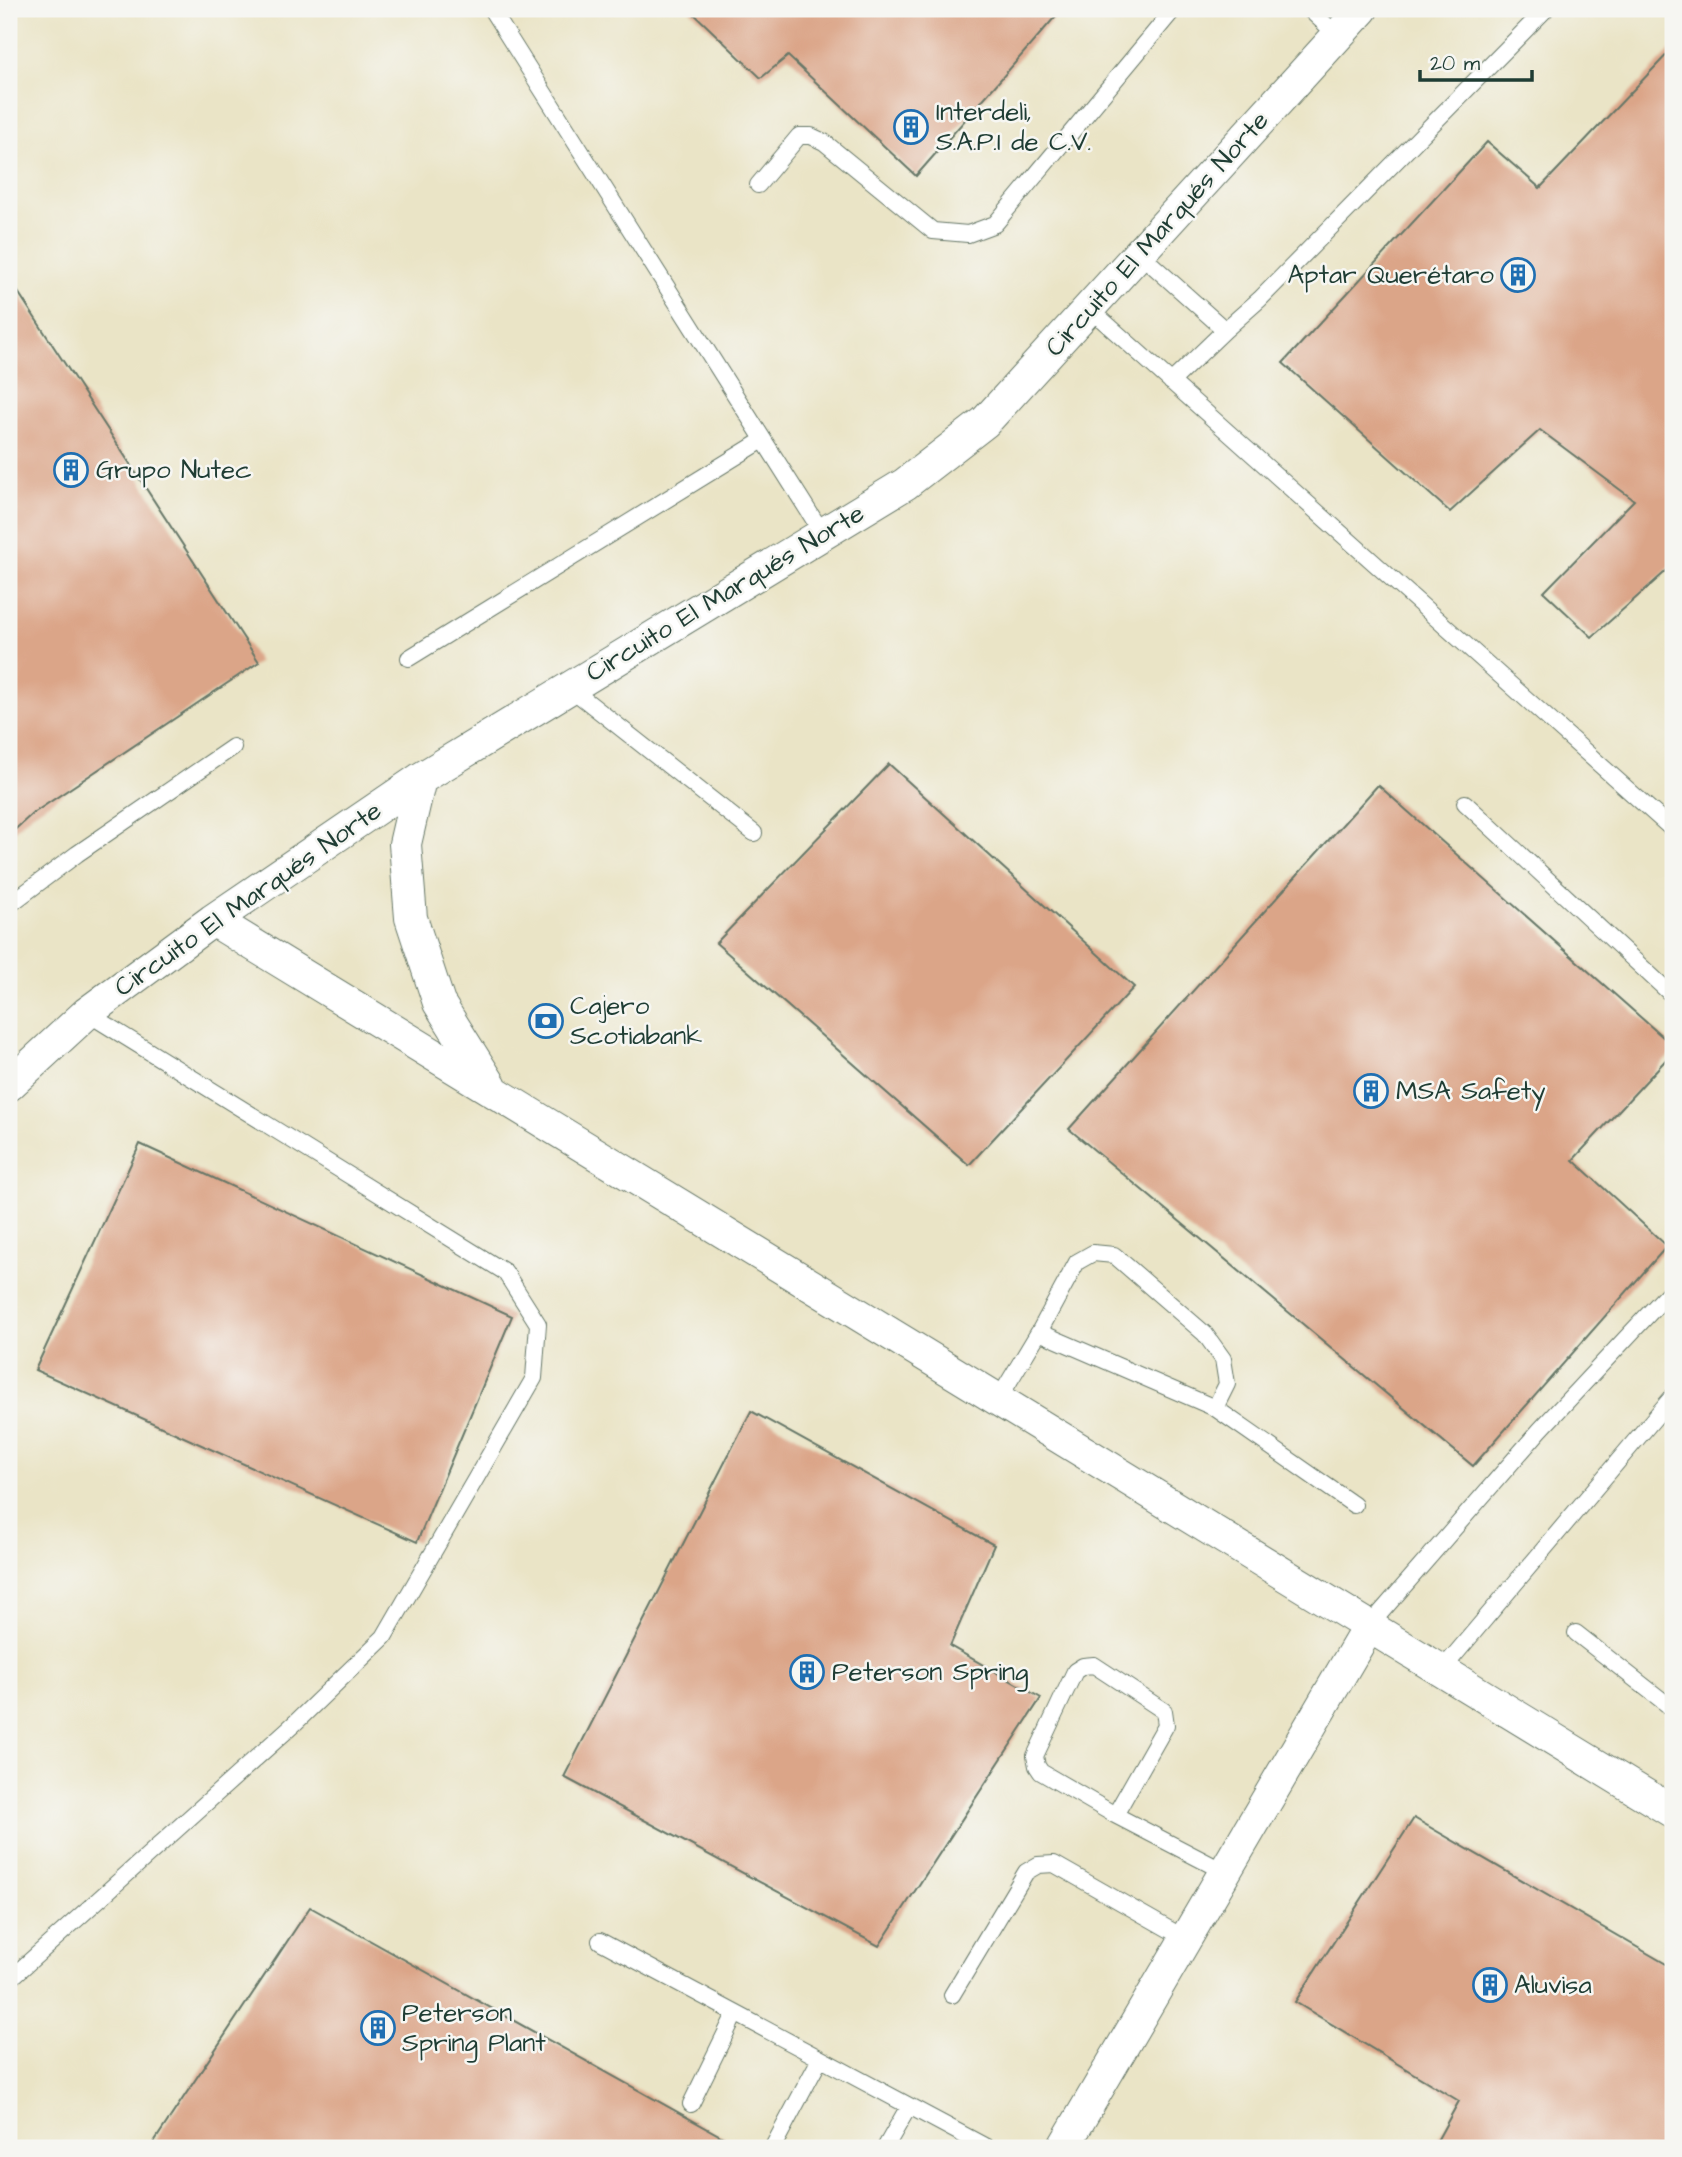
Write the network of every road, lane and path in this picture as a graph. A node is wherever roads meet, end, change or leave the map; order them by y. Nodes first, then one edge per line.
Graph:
1 (491, 9) edge
2 (1174, 9) edge
3 (1308, 9) edge
4 (1362, 9) edge
5 (1546, 9) edge
6 (1337, 35) junction
7 (758, 185) dead end
8 (1140, 254) junction
9 (1090, 309) junction
10 (1225, 330) junction
11 (1171, 382) junction
12 (763, 440) junction
13 (823, 534) junction
14 (410, 658) dead end
15 (570, 688) junction
16 (233, 747) dead end
17 (420, 779) junction
18 (1465, 803) dead end
19 (1673, 830) edge
20 (754, 832) dead end
21 (9, 905) edge
22 (213, 920) junction
23 (1673, 996) edge
24 (87, 1013) junction
25 (9, 1086) edge
26 (495, 1093) junction
27 (1673, 1287) edge
28 (1039, 1332) junction
29 (1673, 1396) edge
30 (998, 1400) junction
31 (1215, 1408) junction
32 (1354, 1505) dead end
33 (1369, 1626) junction
34 (1576, 1633) dead end
35 (1441, 1671) junction
36 (1673, 1709) edge
37 (1673, 1812) edge
38 (1115, 1815) junction
39 (1225, 1872) junction
40 (1186, 1939) junction
41 (600, 1941) dead end
42 (9, 1980) edge
43 (952, 1995) dead end
44 (735, 2014) junction
45 (820, 2059) junction
46 (691, 2104) dead end
47 (909, 2106) junction
48 (774, 2145) dead end
49 (885, 2148) edge
50 (988, 2148) edge
51 (1063, 2148) edge

1 - 12 lane
2 - 7 lane
3 - 6 lane
4 - 6 street, Circuito El Marqués Norte
5 - 10 lane
6 - 8 street, Circuito El Marqués Norte
8 - 9 street, Circuito El Marqués Norte
8 - 10 lane
9 - 11 lane
9 - 13 street, Circuito El Marqués Norte
10 - 11 lane
11 - 19 lane
12 - 13 lane
12 - 14 lane
13 - 15 street, Circuito El Marqués Norte
15 - 17 street, Circuito El Marqués Norte
15 - 20 lane
16 - 21 lane
17 - 22 street, Circuito El Marqués Norte
17 - 26 street
18 - 23 lane
22 - 24 street, Circuito El Marqués Norte
22 - 26 street
24 - 25 street, Circuito El Marqués Norte
24 - 42 lane
26 - 30 street
27 - 33 lane
28 - 30 lane
28 - 31 lane
28 - 31 lane
29 - 35 lane
30 - 33 street
31 - 32 lane
33 - 35 street
33 - 39 street
34 - 36 lane
35 - 37 street
38 - 38 lane
38 - 39 lane
39 - 40 street
40 - 43 lane
40 - 51 street
41 - 44 lane
44 - 45 lane
44 - 46 lane
45 - 47 lane
45 - 48 lane
47 - 49 lane
47 - 50 lane

